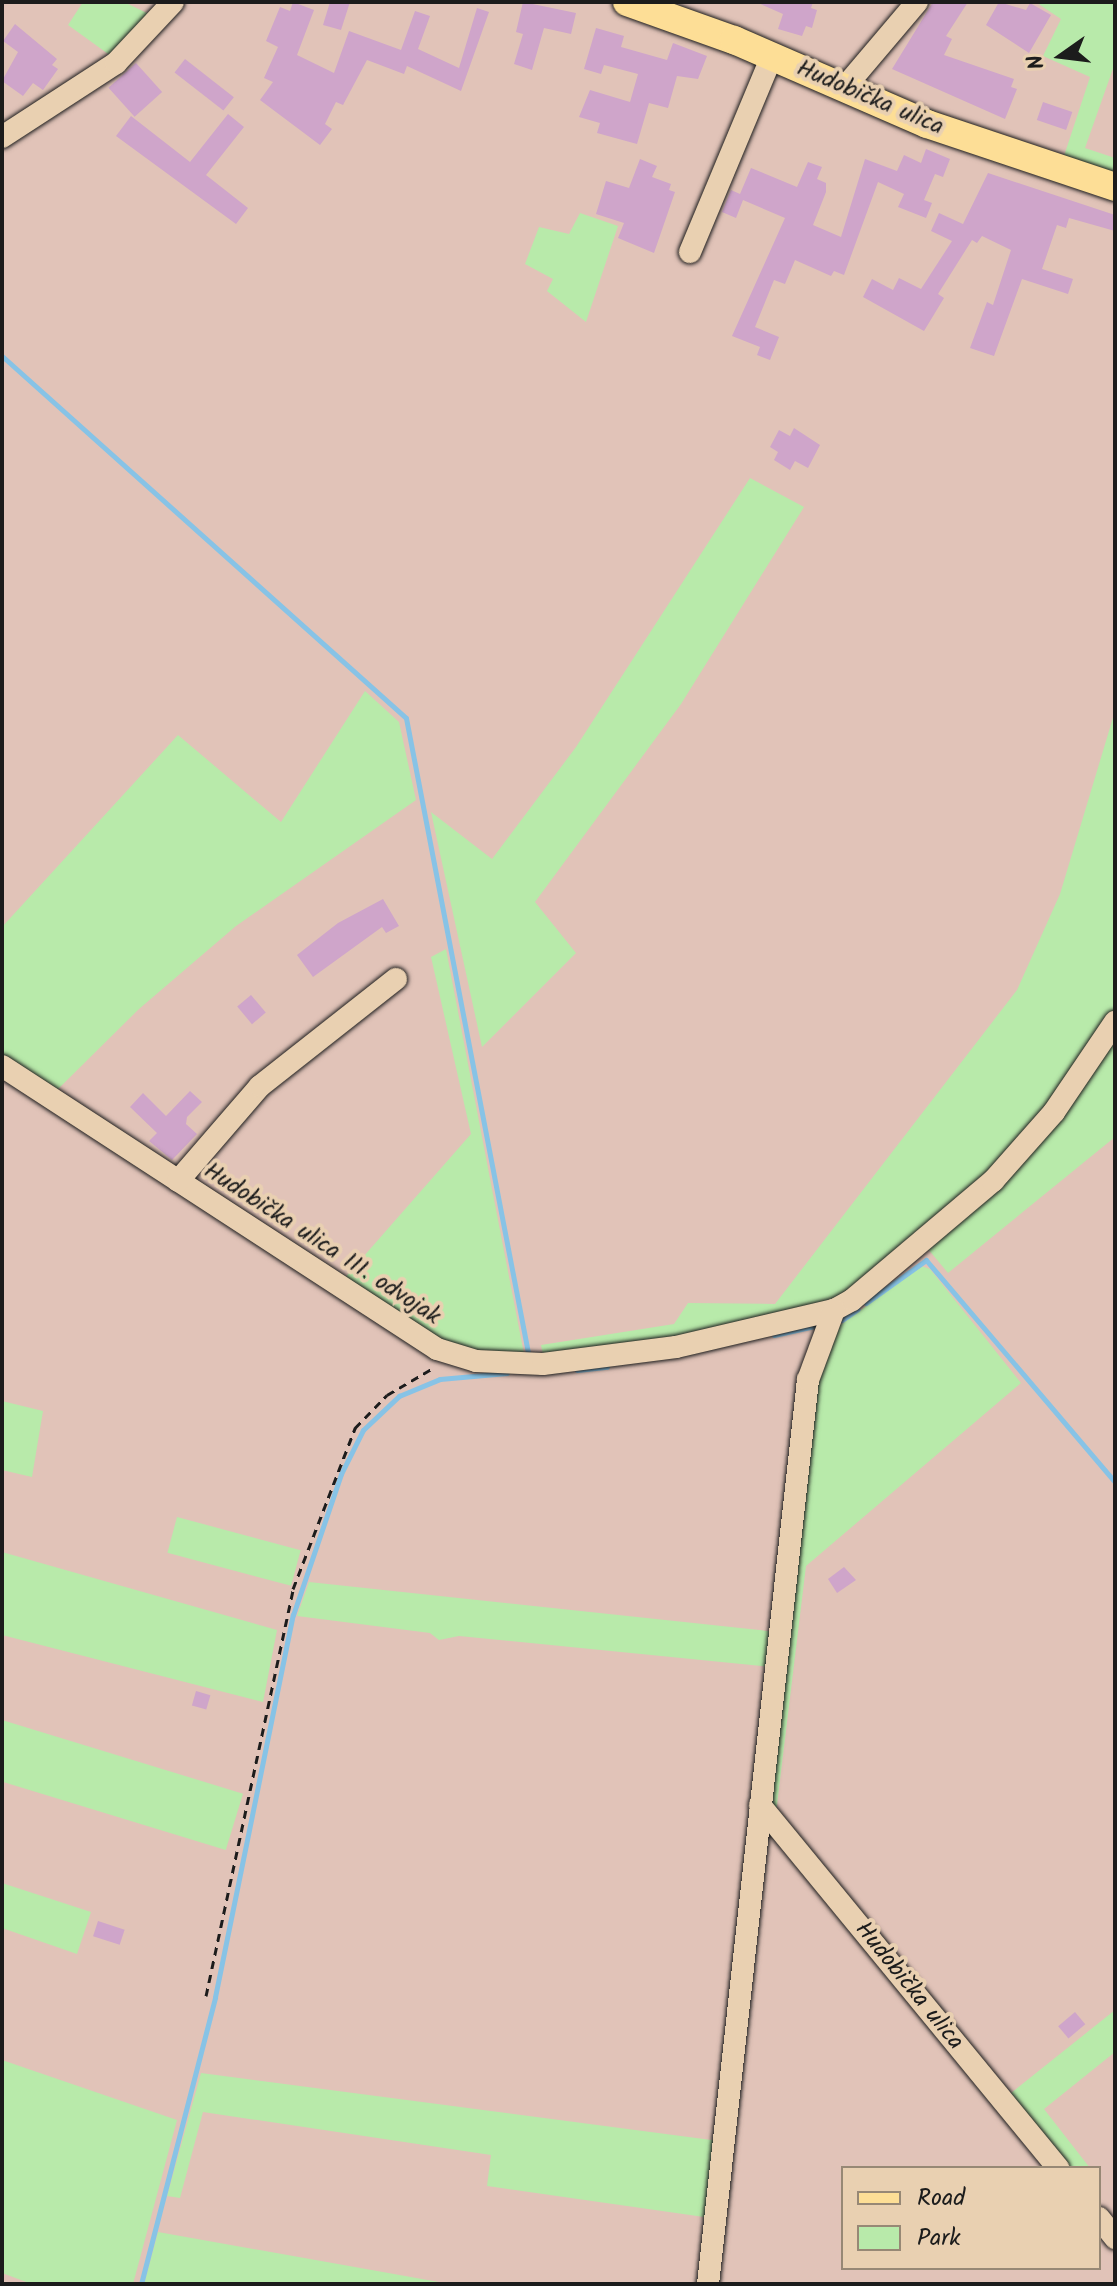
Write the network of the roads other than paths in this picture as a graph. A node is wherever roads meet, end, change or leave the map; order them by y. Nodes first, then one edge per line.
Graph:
1 (173, 2) edge
2 (627, 2) edge
3 (917, 2) edge
4 (772, 56) junction
5 (845, 87) junction
6 (2, 137) edge
7 (1115, 187) edge
8 (690, 252) dead end
9 (396, 979) dead end
10 (1115, 1022) edge
11 (2, 1066) edge
12 (178, 1181) junction
13 (834, 1310) junction
14 (760, 1805) junction
15 (1056, 2166) edge
16 (1101, 2220) edge
17 (1115, 2238) edge
18 (708, 2284) edge

1 - 6 street
2 - 4 main road, Hudobička ulica
3 - 5 street
4 - 5 main road, Hudobička ulica
4 - 8 street
5 - 7 main road, Hudobička ulica
9 - 12 street
10 - 13 street
11 - 12 street, Hudobička ulica III. odvojak
12 - 13 street, Hudobička ulica III. odvojak
13 - 14 street
14 - 15 street, Hudobička ulica
14 - 18 street
16 - 17 street

